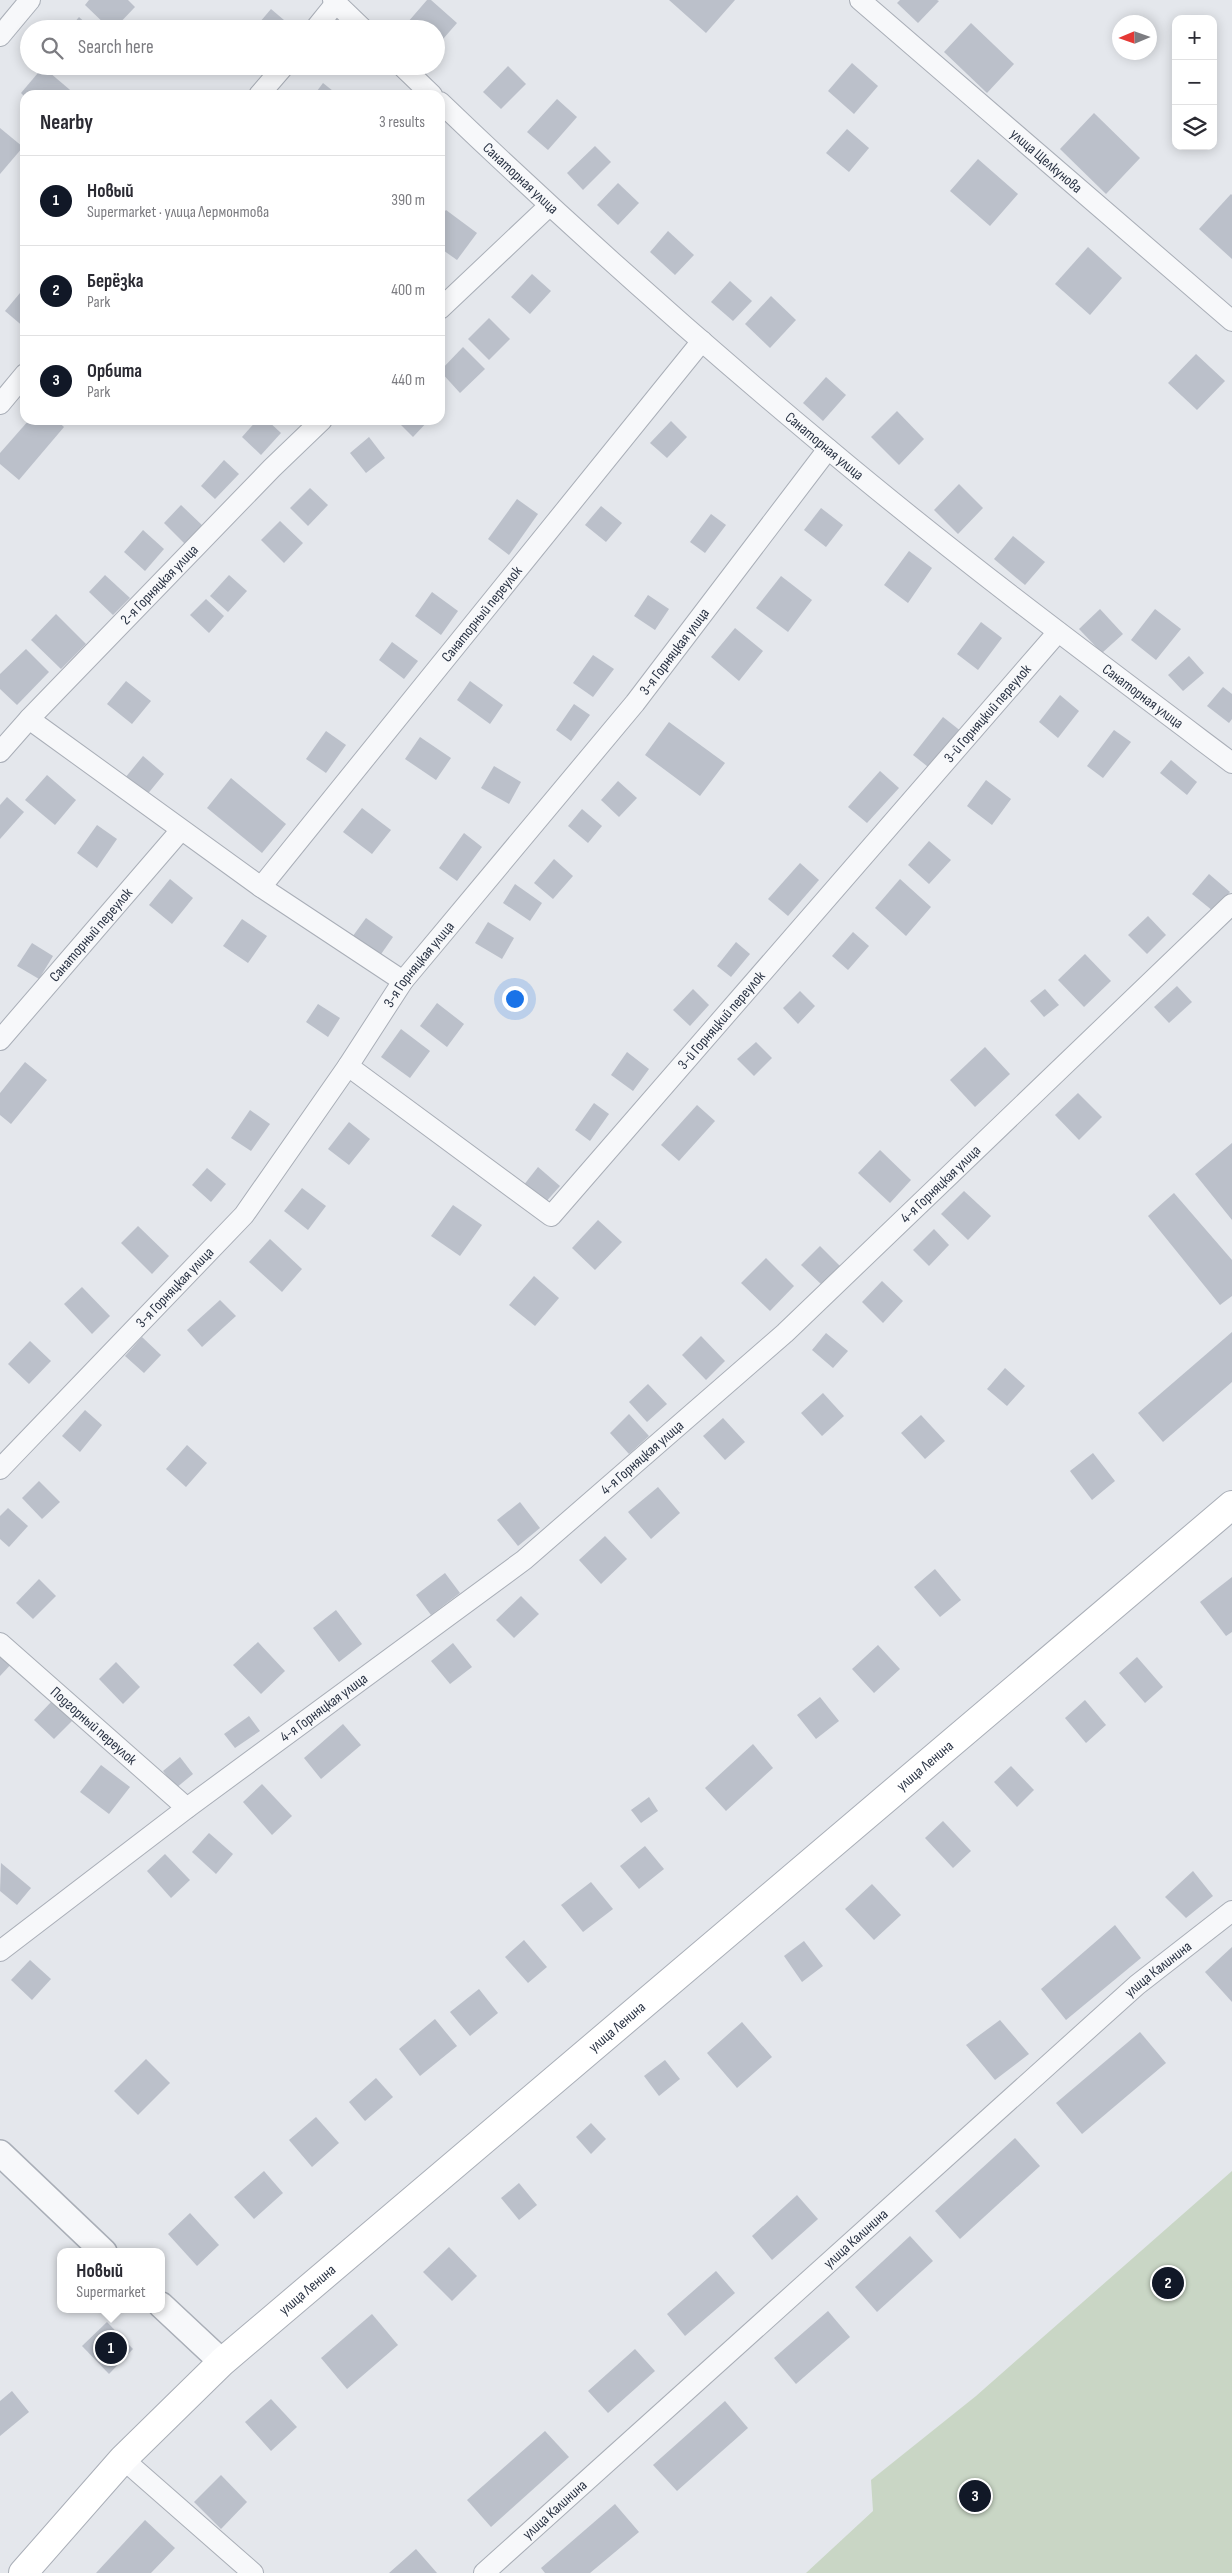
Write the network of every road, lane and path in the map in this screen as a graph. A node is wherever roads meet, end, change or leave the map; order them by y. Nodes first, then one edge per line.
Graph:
1 (30, 0) edge
2 (860, 0) edge
3 (335, 2) edge
4 (322, 20) edge
5 (354, 20) edge
6 (0, 36) edge
7 (277, 75) edge
8 (411, 75) edge
9 (264, 90) edge
10 (427, 90) edge
11 (445, 107) edge
12 (549, 206) junction
13 (445, 304) edge
14 (1232, 321) edge
15 (702, 341) junction
16 (20, 380) edge
17 (0, 404) edge
18 (317, 425) edge
19 (828, 449) junction
20 (1058, 632) junction
21 (29, 719) junction
22 (0, 752) edge
23 (1232, 763) edge
24 (181, 830) junction
25 (261, 887) junction
26 (1232, 904) edge
27 (403, 980) junction
28 (0, 1040) edge
29 (348, 1066) junction
30 (0, 1469) edge
31 (1232, 1505) edge
32 (0, 1643) edge
33 (187, 1808) junction
34 (1232, 1911) edge
35 (0, 1951) edge
36 (0, 2153) edge
37 (100, 2248) edge
38 (165, 2309) edge
39 (222, 2362) junction
40 (123, 2459) junction
41 (22, 2573) edge
42 (253, 2573) edge
43 (484, 2573) edge

1 - 6 street
2 - 14 street, улица Щелкунова
3 - 4 street
3 - 5 street
7 - 9 street
8 - 10 street
11 - 12 street, Санаторная улица
12 - 13 street
12 - 15 street, Санаторная улица
15 - 19 street, Санаторная улица
15 - 25 street, Санаторный переулок
16 - 17 street
18 - 21 street, 2-я Горняцкая улица
19 - 20 street, Санаторная улица
19 - 27 street, 3-я Горняцкая улица
20 - 23 street, Санаторная улица
20 - 29 street, 3-й Горняцкий переулок
21 - 22 street, 2-я Горняцкая улица
21 - 24 street
24 - 25 street
24 - 28 street, Санаторный переулок
25 - 27 street
26 - 33 street, 4-я Горняцкая улица
27 - 29 street, 3-я Горняцкая улица
29 - 30 street, 3-я Горняцкая улица
31 - 39 main road, улица Ленина
32 - 33 street, Подгорный переулок
33 - 35 street, 4-я Горняцкая улица
34 - 43 street, улица Калинина
36 - 37 street
38 - 39 street
39 - 40 main road, улица Ленина
40 - 41 main road, улица Ленина
40 - 42 street

